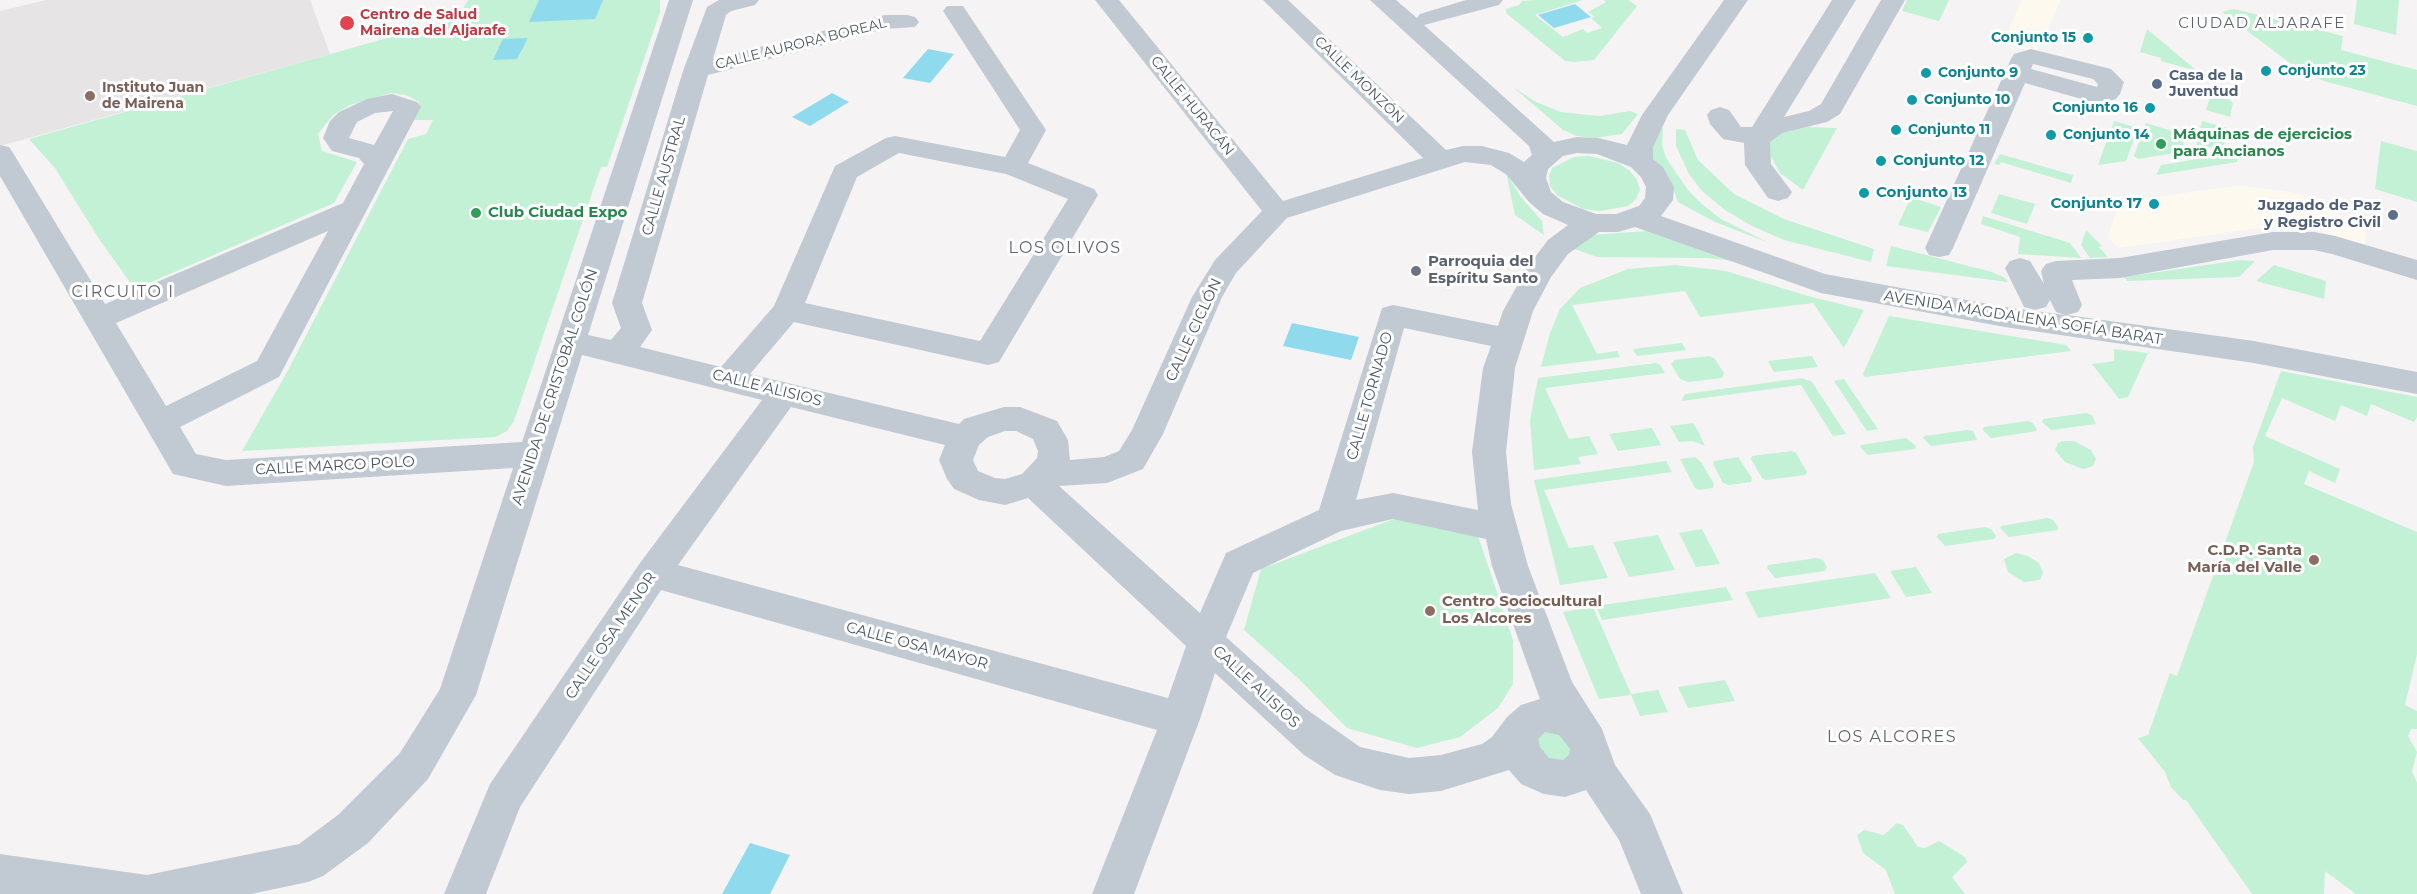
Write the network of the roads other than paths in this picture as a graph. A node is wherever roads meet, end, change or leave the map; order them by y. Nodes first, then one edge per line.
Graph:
1 (681, 0) edge
2 (1107, 0) edge
3 (1275, 0) edge
4 (1382, 0) edge
5 (1406, 0) edge
6 (1491, 0) edge
7 (1736, 0) edge
8 (1844, 0) edge
9 (1893, 0) edge
10 (739, 2) edge
11 (955, 11) dead end
12 (1428, 19) junction
13 (907, 22) dead end
14 (695, 71) junction
15 (2017, 73) dead end
16 (1491, 97) junction
17 (1780, 103) junction
18 (1655, 115) junction
19 (1720, 115) dead end
20 (1818, 117) junction
21 (1760, 136) junction
22 (1588, 146) junction
23 (0, 153) edge
24 (1545, 155) junction
25 (1452, 157) junction
26 (1640, 161) junction
27 (378, 163) dead end
28 (1013, 168) junction
29 (1778, 192) dead end
30 (1546, 202) junction
31 (353, 209) junction
32 (1648, 209) junction
33 (1277, 212) junction
34 (1596, 223) junction
35 (1558, 247) junction
36 (1939, 248) dead end
37 (2020, 268) dead end
38 (2417, 270) edge
39 (2035, 300) junction
40 (2067, 305) junction
41 (787, 310) junction
42 (98, 319) junction
43 (1507, 339) junction
44 (569, 341) junction
45 (618, 352) junction
46 (2417, 369) edge
47 (729, 378) junction
48 (2417, 383) edge
49 (784, 393) junction
50 (160, 423) junction
51 (965, 438) junction
52 (534, 454) junction
53 (1040, 478) junction
54 (1334, 519) junction
55 (1498, 528) junction
56 (653, 573) junction
57 (1206, 641) junction
58 (1538, 645) junction
59 (1181, 719) junction
60 (1522, 729) junction
61 (1584, 738) junction
62 (1555, 779) junction
63 (1646, 855) junction
64 (0, 874) edge
65 (142, 894) edge
66 (152, 894) edge
67 (465, 894) edge
68 (1113, 894) edge
69 (1662, 894) edge

1 - 44 street, AVENIDA DE CRISTOBAL COLÓN
2 - 33 street, CALLE HURACÁN
3 - 25 street, CALLE MONZÓN
4 - 16 street
5 - 12 street
6 - 12 street
7 - 18 street
8 - 17 street
9 - 20 street
10 - 14 street, CALLE AUSTRAL
11 - 28 street
12 - 22 street
13 - 14 street, CALLE AURORA BOREAL
14 - 45 street, CALLE AUSTRAL
15 - 36 street
16 - 24 street
16 - 25 street
17 - 20 street
17 - 21 street
18 - 22 street
18 - 26 street
19 - 21 street
20 - 21 street
21 - 29 street
22 - 24 street
22 - 26 street
23 - 42 street, CALLE MARCO POLO
24 - 30 street
25 - 30 street
25 - 33 street, CALLE CICLÓN
26 - 32 street
27 - 31 street
28 - 41 street
28 - 41 street
30 - 34 street
30 - 35 street
31 - 42 street
31 - 50 street
32 - 34 street
32 - 39 street, AVENIDA MAGDALENA SOFÍA BARAT
32 - 48 street, AVENIDA MAGDALENA SOFÍA BARAT
33 - 53 street, CALLE CICLÓN
34 - 35 street
35 - 43 street
37 - 39 street
38 - 40 street
39 - 40 street, AVENIDA MAGDALENA SOFÍA BARAT
40 - 46 street, AVENIDA MAGDALENA SOFÍA BARAT
41 - 47 street
42 - 50 street, CALLE MARCO POLO
43 - 54 street, CALLE TORNADO
43 - 55 street
44 - 45 street, CALLE ALISIOS
44 - 52 street, AVENIDA DE CRISTOBAL COLÓN
45 - 47 street, CALLE ALISIOS
47 - 49 street, CALLE ALISIOS
49 - 51 street, CALLE ALISIOS
49 - 56 street, CALLE OSA MENOR
50 - 52 street, CALLE MARCO POLO
51 - 53 street
51 - 53 street
52 - 66 street, AVENIDA DE CRISTOBAL COLÓN
53 - 57 street, CALLE ALISIOS
54 - 55 street
54 - 57 street
55 - 58 street
56 - 59 street, CALLE OSA MAYOR
56 - 67 street, CALLE OSA MENOR
57 - 59 street
57 - 60 street, CALLE ALISIOS
58 - 60 street
58 - 61 street
59 - 68 street
60 - 61 street
60 - 62 street
61 - 62 street
61 - 63 street
62 - 63 street
63 - 69 street
64 - 65 street

